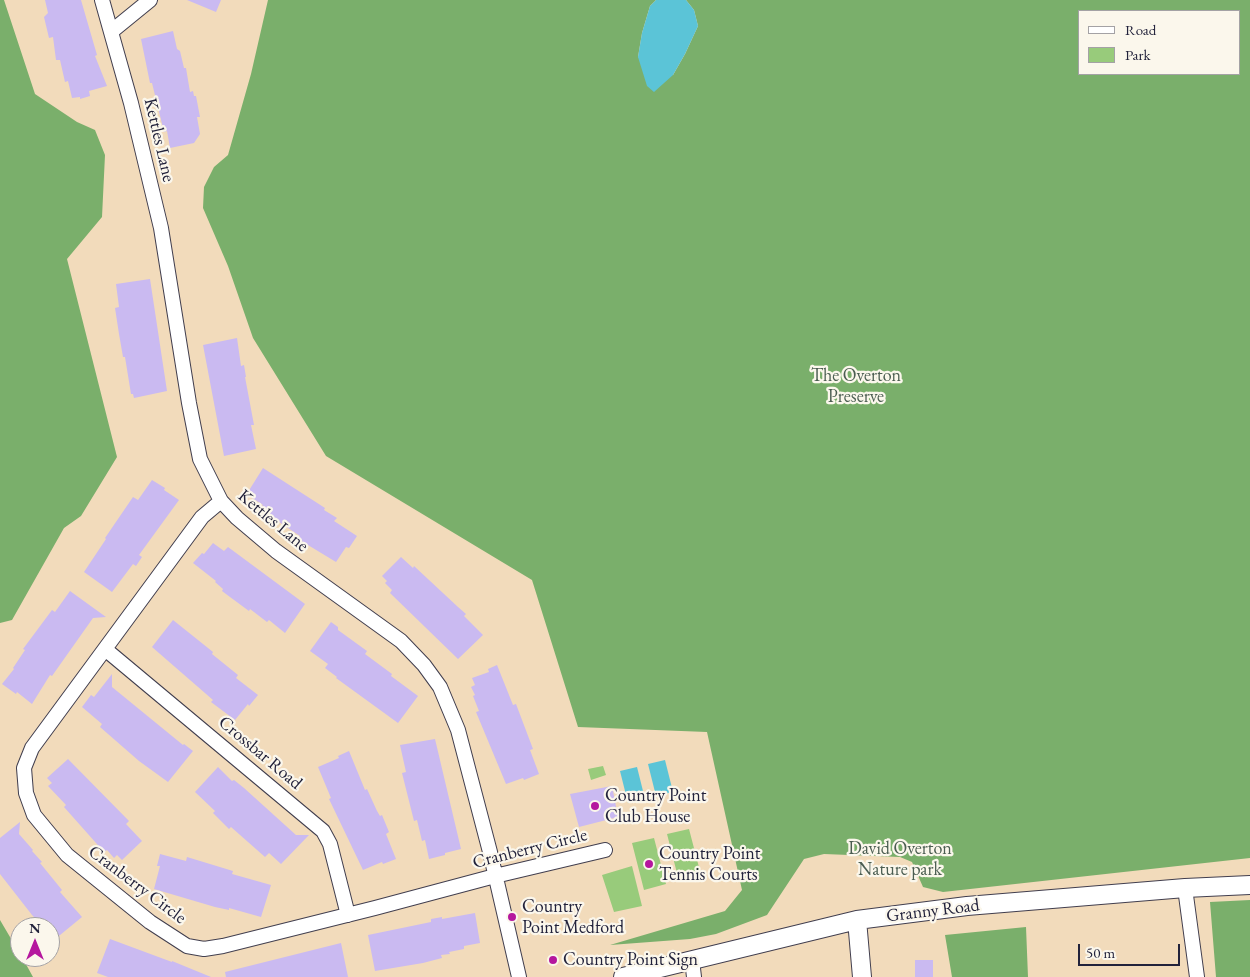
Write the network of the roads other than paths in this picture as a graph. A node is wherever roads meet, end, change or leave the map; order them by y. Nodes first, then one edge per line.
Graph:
1 (102, 0) edge
2 (150, 0) edge
3 (112, 31) junction
4 (222, 501) junction
5 (105, 649) junction
6 (605, 850) dead end
7 (495, 876) junction
8 (1250, 885) edge
9 (1185, 888) junction
10 (348, 915) junction
11 (857, 920) junction
12 (693, 969) edge
13 (519, 977) edge
14 (623, 977) edge
15 (862, 977) edge
16 (1197, 977) edge

1 - 3 street, Kettles Lane
2 - 3 street
3 - 4 street, Kettles Lane
4 - 5 street, Cranberry Circle
4 - 7 street, Kettles Lane
5 - 10 street, Crossbar Road
5 - 10 street, Cranberry Circle
6 - 7 street, Cranberry Circle
7 - 10 street, Cranberry Circle
7 - 13 street, Kettles Lane
8 - 9 street, Granny Road
9 - 11 street, Granny Road
9 - 16 street
11 - 12 street, Granny Road
11 - 15 street
12 - 14 street, Granny Road

